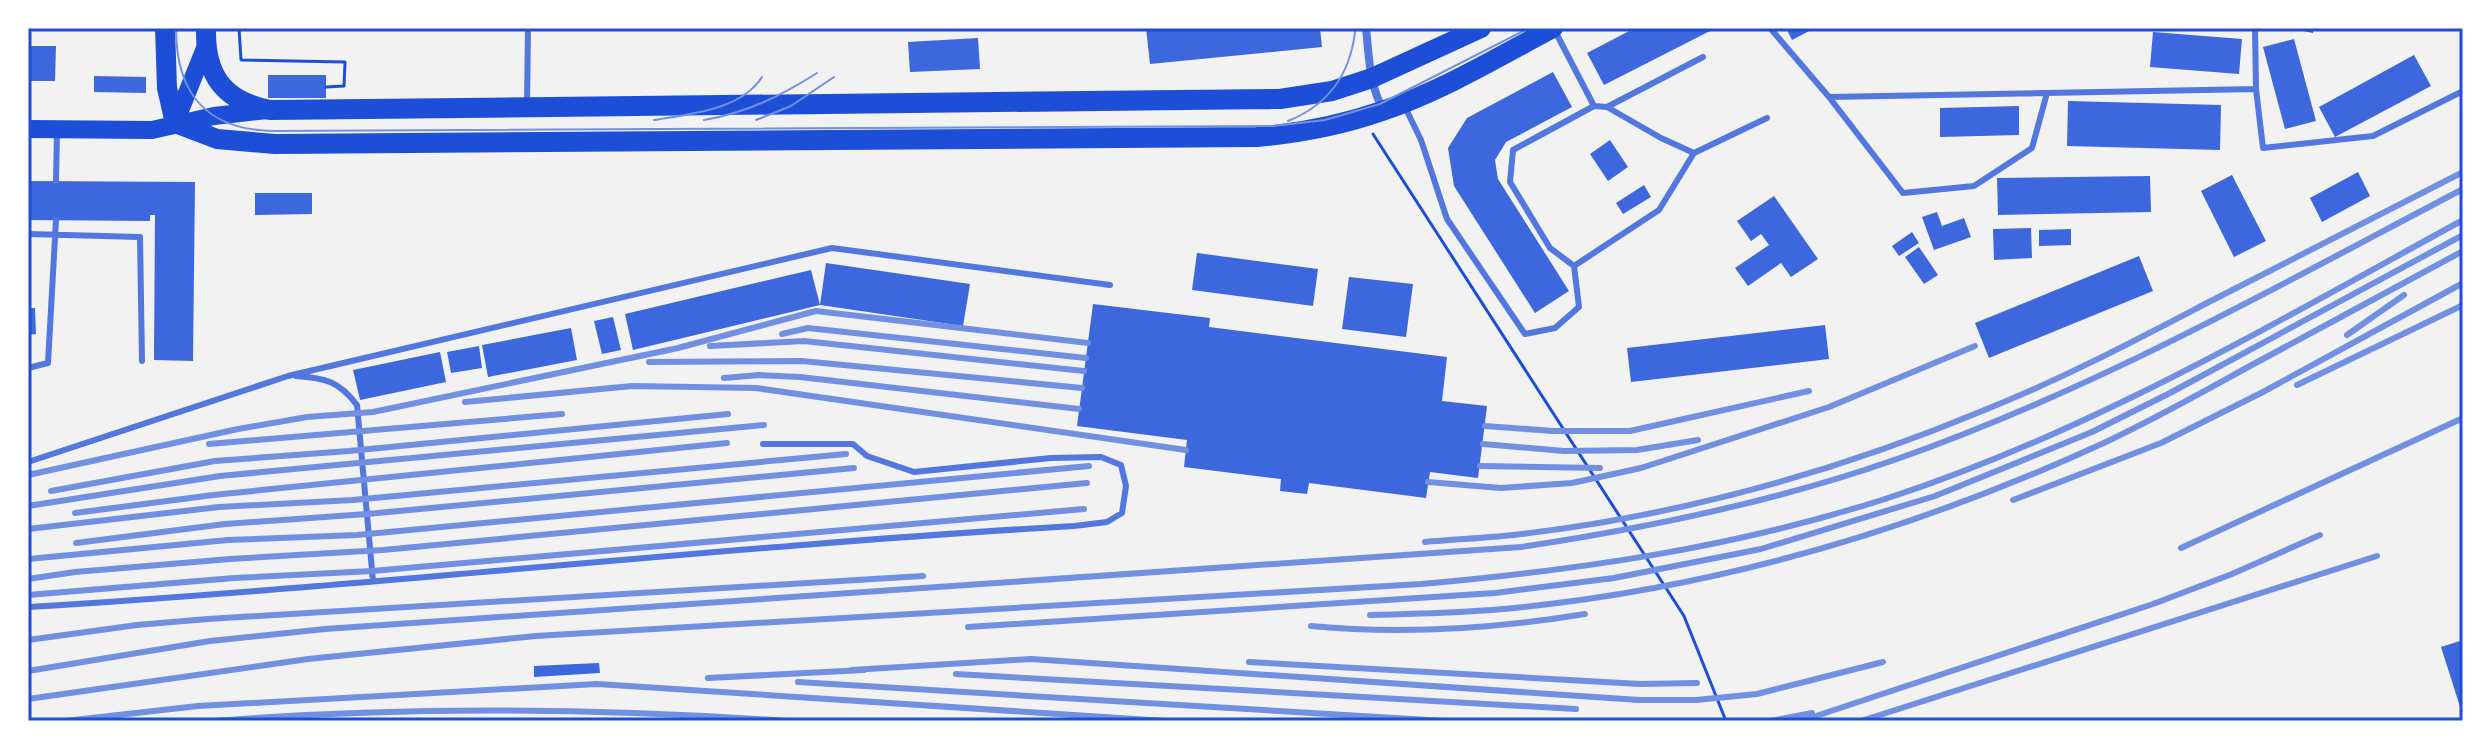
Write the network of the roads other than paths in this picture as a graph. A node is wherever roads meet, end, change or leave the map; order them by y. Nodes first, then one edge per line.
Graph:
1 (165, 28) edge
2 (528, 28) edge
3 (1366, 28) edge
4 (1481, 28) edge
5 (1553, 28) edge
6 (1770, 28) edge
7 (2256, 28) edge
8 (206, 38) edge
9 (1703, 57) dead end
10 (1372, 78) junction
11 (2256, 89) junction
12 (2463, 91) edge
13 (2047, 93) junction
14 (1829, 97) junction
15 (1404, 103) junction
16 (1594, 106) junction
17 (1607, 107) junction
18 (527, 109) junction
19 (270, 110) junction
20 (1384, 111) junction
21 (1767, 118) dead end
22 (175, 123) junction
23 (28, 129) edge
24 (57, 129) junction
25 (1694, 153) junction
26 (56, 181) dead end
27 (56, 220) dead end
28 (28, 234) edge
29 (55, 234) junction
30 (1574, 266) junction
31 (1110, 285) dead end
32 (142, 361) dead end
33 (28, 368) edge
34 (288, 376) junction
35 (763, 444) dead end
36 (28, 462) edge
37 (373, 581) junction
38 (28, 607) edge

1 - 22 highway
2 - 18 lane
3 - 10 street
4 - 10 highway
5 - 15 highway
5 - 16 lane
6 - 14 lane
7 - 11 lane
8 - 19 highway
8 - 22 main road
9 - 17 lane
10 - 18 highway
10 - 20 street
11 - 12 lane
11 - 13 lane
13 - 14 lane
13 - 14 lane
15 - 20 highway
15 - 30 lane
16 - 17 lane
16 - 30 lane
17 - 25 lane
18 - 19 highway
19 - 22 main road
20 - 22 highway
21 - 25 lane
22 - 24 main road
23 - 24 main road
24 - 26 lane
25 - 30 lane
27 - 29 lane
28 - 29 lane
29 - 32 lane
29 - 33 lane
31 - 34 lane
34 - 36 lane
34 - 37 lane
35 - 37 lane
37 - 38 lane

